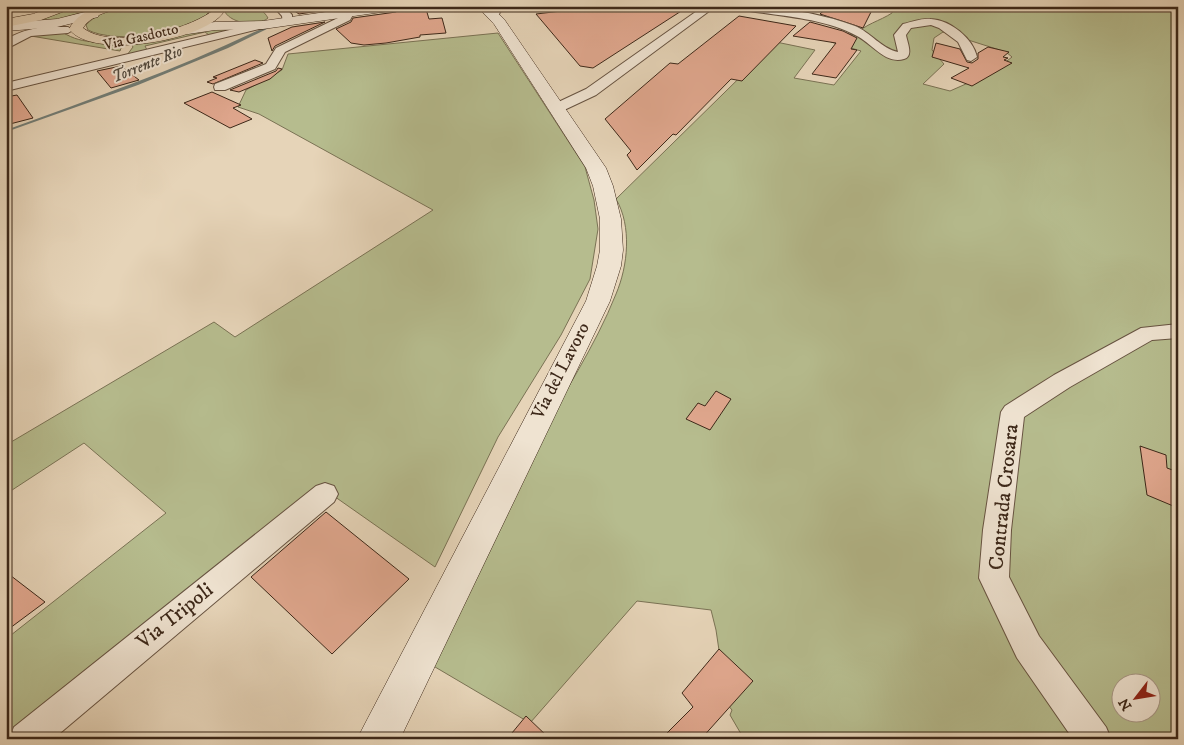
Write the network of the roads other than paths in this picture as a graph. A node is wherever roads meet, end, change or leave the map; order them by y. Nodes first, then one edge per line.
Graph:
1 (57, 6) edge
2 (66, 6) edge
3 (278, 6) edge
4 (377, 6) edge
5 (396, 6) edge
6 (710, 6) edge
7 (737, 6) edge
8 (104, 9) edge
9 (489, 9) edge
10 (217, 10) edge
11 (349, 13) junction
12 (284, 22) junction
13 (6, 25) edge
14 (247, 25) junction
15 (263, 25) junction
16 (188, 30) junction
17 (73, 32) junction
18 (110, 41) junction
19 (6, 46) edge
20 (971, 57) dead end
21 (114, 60) junction
22 (56, 74) junction
23 (6, 80) edge
24 (6, 87) edge
25 (220, 87) dead end
26 (556, 108) junction
27 (1178, 331) edge
28 (325, 494) dead end
29 (26, 739) edge
30 (378, 739) edge
31 (1094, 739) edge

1 - 13 main road
2 - 13 main road
3 - 12 street
4 - 11 street
5 - 11 street
6 - 26 street
7 - 20 street
8 - 13 street
8 - 17 main road
9 - 26 street, Via del Lavoro
10 - 14 street
10 - 16 main road
11 - 12 street
11 - 25 street
12 - 15 street
13 - 17 street
14 - 15 street
14 - 16 street
15 - 21 street, Via Gasdotto
16 - 18 main road
17 - 18 main road
17 - 19 street
18 - 21 street
21 - 22 street, Via Gasdotto
22 - 23 street, Via Gasdotto
22 - 24 street, Via Gasdotto
26 - 30 street, Via del Lavoro
27 - 31 street, Contrada Crosara
28 - 29 street, Via Tripoli

